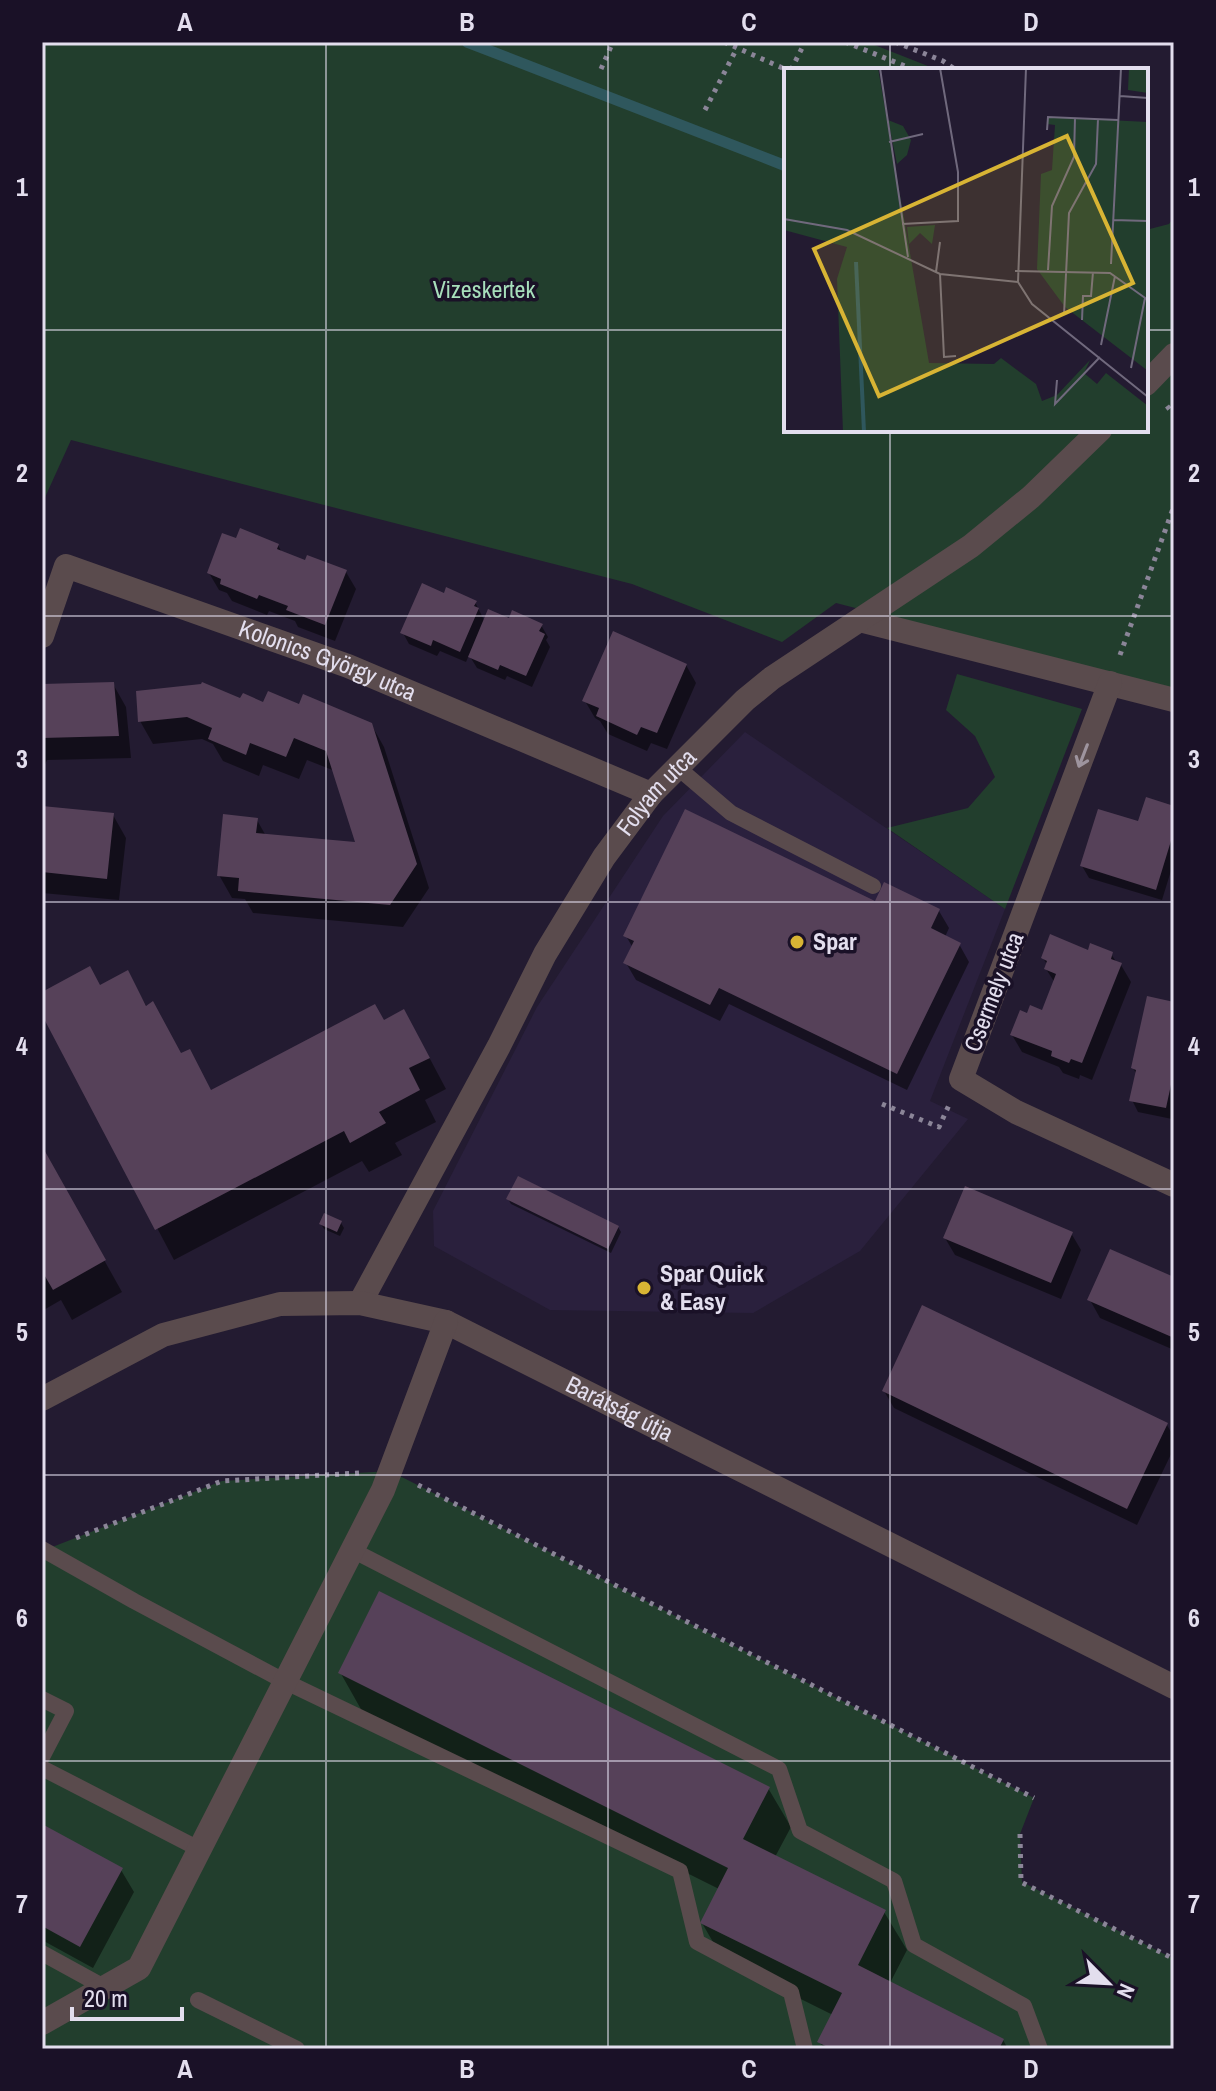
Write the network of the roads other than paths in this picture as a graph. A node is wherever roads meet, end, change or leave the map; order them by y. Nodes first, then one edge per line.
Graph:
1 (1174, 355) edge
2 (1148, 382) edge
3 (1098, 432) edge
4 (860, 620) junction
5 (42, 636) edge
6 (1110, 683) junction
7 (1174, 700) edge
8 (677, 767) junction
9 (651, 794) junction
10 (873, 886) dead end
11 (1174, 1185) edge
12 (360, 1303) junction
13 (446, 1322) junction
14 (42, 1399) edge
15 (43, 1549) edge
16 (352, 1550) junction
17 (284, 1681) junction
18 (1174, 1687) edge
19 (42, 1699) edge
20 (42, 1757) edge
21 (42, 1768) edge
22 (199, 1849) junction
23 (42, 1953) edge
24 (104, 1987) junction
25 (198, 2000) dead end
26 (42, 2023) edge
27 (297, 2049) edge
28 (805, 2049) edge
29 (1040, 2049) edge

1 - 2 street
3 - 4 street, Folyam utca
4 - 6 street
4 - 8 street, Folyam utca
5 - 9 street, Kolonics György utca
6 - 7 street
6 -> 11 street, Csermely utca
8 - 9 street, Folyam utca
8 - 10 lane
9 - 12 street, Folyam utca
12 - 13 street, Barátság útja
12 - 14 street, Barátság útja
13 - 16 street
13 - 18 street, Barátság útja
15 - 17 lane
16 - 17 street
16 - 29 lane
17 - 22 street
17 - 28 lane
19 - 20 lane
21 - 22 lane
22 - 24 street
23 - 24 lane
24 - 26 street
25 - 27 lane

